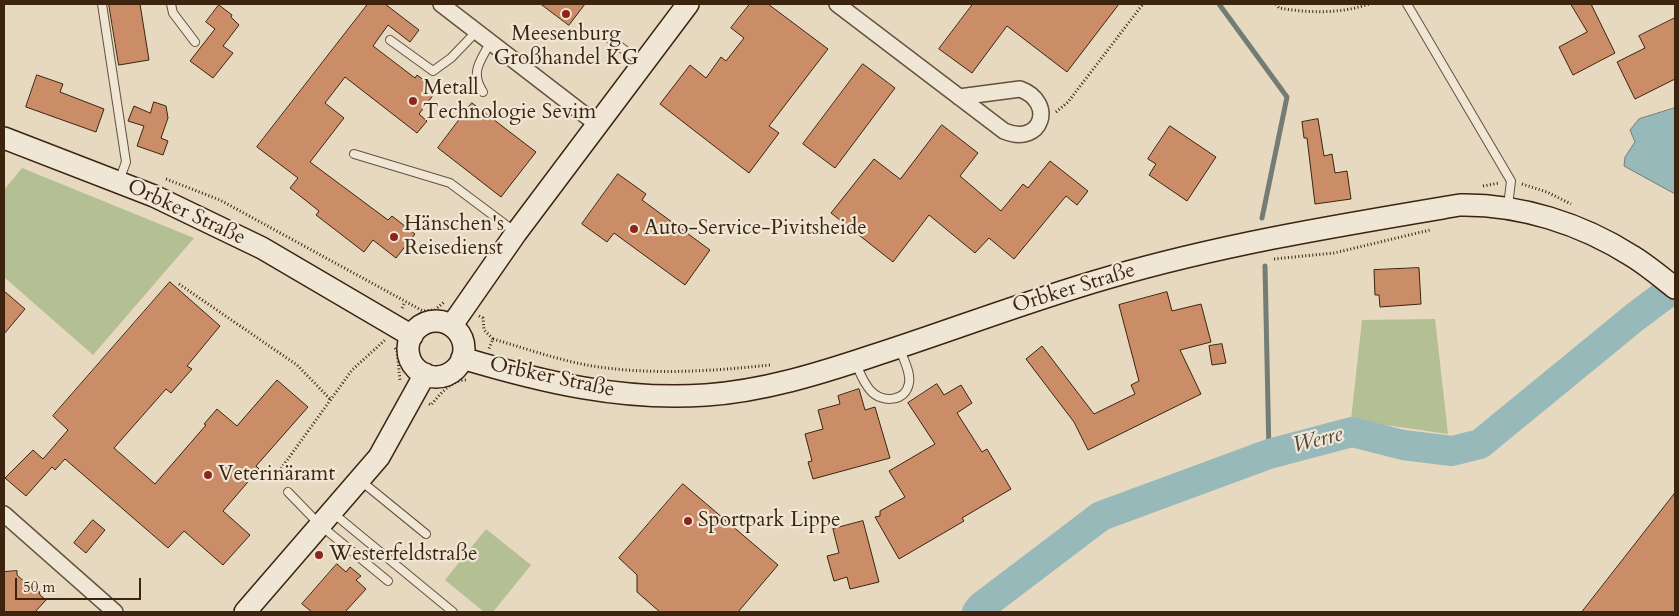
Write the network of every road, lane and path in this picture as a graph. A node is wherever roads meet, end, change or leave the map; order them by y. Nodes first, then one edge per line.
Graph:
1 (102, 4) edge
2 (171, 4) edge
3 (441, 4) edge
4 (688, 4) edge
5 (837, 4) edge
6 (1143, 4) edge
7 (1276, 4) edge
8 (1369, 4) edge
9 (1407, 4) edge
10 (476, 32) junction
11 (609, 38) dead end
12 (390, 40) dead end
13 (195, 42) dead end
14 (490, 43) junction
15 (643, 64) junction
16 (483, 92) dead end
17 (959, 97) junction
18 (1040, 114) junction
19 (598, 124) junction
20 (4, 138) edge
21 (354, 154) dead end
22 (119, 182) junction
23 (1508, 209) junction
24 (1432, 229) dead end
25 (516, 233) junction
26 (1293, 258) dead end
27 (179, 284) dead end
28 (1675, 288) edge
29 (464, 308) junction
30 (393, 325) junction
31 (452, 325) junction
32 (412, 336) junction
33 (493, 339) junction
34 (899, 348) junction
35 (462, 358) junction
36 (855, 362) junction
37 (484, 364) junction
38 (779, 364) dead end
39 (425, 374) junction
40 (415, 396) junction
41 (330, 399) junction
42 (275, 478) dead end
43 (360, 480) junction
44 (288, 492) dead end
45 (4, 514) edge
46 (325, 518) junction
47 (426, 534) dead end
48 (388, 581) dead end
49 (115, 612) edge
50 (245, 612) edge
51 (453, 612) edge

1 - 22 lane
2 - 13 lane
3 - 10 street
4 - 15 street
5 - 17 street
6 - 18 path
7 - 8 path
9 - 23 lane
10 - 12 lane
10 - 14 street
11 - 15 lane
14 - 16 lane
14 - 19 street
15 - 19 street
17 - 18 street
17 - 18 street
19 - 25 street
20 - 22 street, Orbker Straße
21 - 25 lane
22 - 30 street, Orbker Straße
23 - 28 street, Orbker Straße
23 - 34 street, Orbker Straße
24 - 26 path
25 - 29 street
27 - 41 path
29 - 30 path
29 - 31 street
29 - 33 path
30 - 32 street, Orbker Straße
31 - 32 street
31 - 35 street
32 - 39 street
33 - 37 path
33 - 38 path
34 - 36 street, Orbker Straße
34 - 36 lane
35 - 37 street, Orbker Straße
35 - 39 street
36 - 37 street, Orbker Straße
37 - 40 path
39 - 40 street
40 - 41 path
40 - 43 street
41 - 42 path
43 - 46 street
43 - 47 lane
44 - 46 lane
45 - 49 street
46 - 48 lane
46 - 50 street
46 - 51 lane

